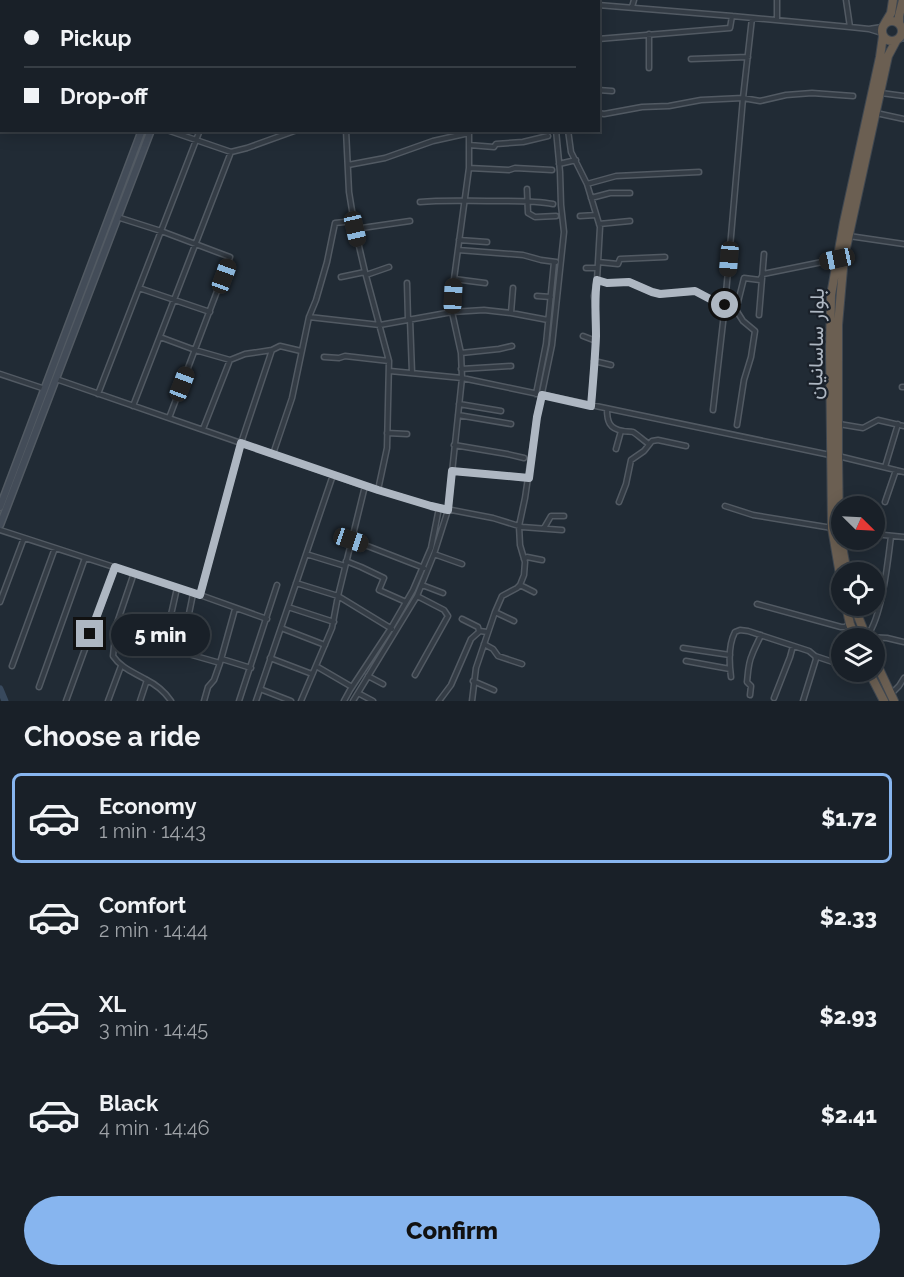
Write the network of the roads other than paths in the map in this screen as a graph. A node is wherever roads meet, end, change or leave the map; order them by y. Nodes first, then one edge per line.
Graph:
1 (634, 0) edge
2 (777, 0) edge
3 (846, 0) edge
4 (893, 0) edge
5 (903, 0) edge
6 (600, 5) edge
7 (632, 8) junction
8 (732, 16) junction
9 (752, 18) junction
10 (777, 21) junction
11 (850, 27) junction
12 (883, 30) junction
13 (901, 33) edge
14 (649, 34) junction
15 (600, 39) edge
16 (748, 57) junction
17 (691, 59) dead end
18 (649, 68) dead end
19 (600, 90) edge
20 (612, 91) dead end
21 (880, 93) junction
22 (853, 96) dead end
23 (904, 96) edge
24 (743, 98) junction
25 (600, 113) edge
26 (876, 113) junction
27 (904, 119) edge
28 (141, 132) edge
29 (150, 132) edge
30 (173, 132) edge
31 (199, 132) edge
32 (291, 132) edge
33 (346, 132) edge
34 (471, 132) edge
35 (556, 132) edge
36 (568, 132) edge
37 (548, 136) dead end
38 (196, 140) junction
39 (469, 145) junction
40 (231, 152) junction
41 (576, 160) junction
42 (559, 164) junction
43 (348, 165) junction
44 (469, 168) junction
45 (552, 170) dead end
46 (699, 172) dead end
47 (587, 184) junction
48 (527, 189) dead end
49 (630, 193) dead end
50 (591, 198) junction
51 (464, 201) junction
52 (420, 202) dead end
53 (528, 202) junction
54 (552, 204) dead end
55 (596, 215) junction
56 (556, 216) dead end
57 (580, 216) dead end
58 (117, 217) junction
59 (354, 221) junction
60 (410, 221) dead end
61 (630, 221) dead end
62 (599, 224) junction
63 (355, 229) junction
64 (161, 231) junction
65 (849, 236) junction
66 (459, 240) junction
67 (487, 242) dead end
68 (196, 244) junction
69 (904, 244) edge
70 (458, 250) junction
71 (764, 254) dead end
72 (665, 257) dead end
73 (840, 258) junction
74 (557, 262) junction
75 (597, 262) junction
76 (389, 267) dead end
77 (586, 268) dead end
78 (597, 268) junction
79 (365, 274) junction
80 (763, 274) junction
81 (341, 278) dead end
82 (454, 279) junction
83 (597, 280) junction
84 (485, 283) dead end
85 (407, 284) dead end
86 (139, 288) junction
87 (513, 288) dead end
88 (537, 296) dead end
89 (550, 297) junction
90 (174, 300) junction
91 (725, 305) junction
92 (736, 310) junction
93 (210, 312) junction
94 (452, 312) junction
95 (511, 313) junction
96 (759, 315) dead end
97 (309, 317) junction
98 (409, 320) junction
99 (548, 320) junction
100 (380, 325) junction
101 (583, 336) dead end
102 (160, 337) junction
103 (596, 341) junction
104 (512, 346) dead end
105 (195, 350) junction
106 (272, 350) junction
107 (301, 351) junction
108 (461, 353) junction
109 (324, 357) dead end
110 (230, 360) junction
111 (389, 361) junction
112 (594, 361) junction
113 (612, 365) dead end
114 (511, 366) dead end
115 (461, 369) junction
116 (390, 371) junction
117 (412, 373) junction
118 (0, 374) edge
119 (462, 378) junction
120 (55, 379) junction
121 (47, 390) junction
122 (98, 394) junction
123 (536, 394) junction
124 (542, 395) junction
125 (459, 404) junction
126 (133, 406) junction
127 (591, 406) junction
128 (608, 409) junction
129 (714, 410) dead end
130 (501, 411) dead end
131 (458, 415) junction
132 (169, 418) junction
133 (511, 424) dead end
134 (737, 424) dead end
135 (838, 424) junction
136 (897, 424) junction
137 (904, 426) edge
138 (203, 430) junction
139 (621, 431) junction
140 (387, 433) junction
141 (406, 434) dead end
142 (241, 443) junction
143 (649, 444) junction
144 (454, 445) junction
145 (686, 446) dead end
146 (616, 449) dead end
147 (273, 454) junction
148 (835, 456) junction
149 (524, 458) dead end
150 (885, 467) junction
151 (896, 470) junction
152 (452, 471) junction
153 (904, 472) edge
154 (333, 475) junction
155 (529, 478) junction
156 (365, 486) junction
157 (378, 490) junction
158 (837, 496) edge
159 (619, 502) dead end
160 (885, 502) dead end
161 (725, 506) dead end
162 (0, 507) edge
163 (439, 508) junction
164 (448, 510) junction
165 (564, 516) dead end
166 (0, 525) edge
167 (519, 526) junction
168 (831, 528) edge
169 (543, 529) junction
170 (0, 530) edge
171 (562, 530) dead end
172 (885, 535) edge
173 (891, 536) junction
174 (904, 537) edge
175 (24, 538) junction
176 (351, 540) junction
177 (55, 548) junction
178 (306, 554) junction
179 (434, 554) junction
180 (85, 558) junction
181 (524, 559) junction
182 (542, 560) dead end
183 (346, 563) junction
184 (462, 564) dead end
185 (115, 567) junction
186 (423, 568) junction
187 (134, 573) junction
188 (296, 583) junction
189 (277, 585) dead end
190 (422, 585) junction
191 (520, 585) junction
192 (177, 588) junction
193 (534, 592) dead end
194 (416, 593) junction
195 (443, 593) dead end
196 (193, 594) junction
197 (200, 595) junction
198 (338, 596) junction
199 (0, 602) edge
200 (406, 602) junction
201 (757, 604) dead end
202 (288, 607) junction
203 (235, 609) junction
204 (495, 612) junction
205 (848, 616) edge
206 (267, 619) junction
207 (462, 619) dead end
208 (514, 621) dead end
209 (334, 622) junction
210 (850, 624) junction
211 (116, 626) junction
212 (281, 628) junction
213 (390, 628) junction
214 (852, 628) edge
215 (872, 628) edge
216 (395, 631) junction
217 (479, 631) junction
218 (487, 632) junction
219 (761, 635) junction
220 (166, 637) junction
221 (885, 638) edge
222 (183, 641) junction
223 (904, 642) edge
224 (484, 644) junction
225 (325, 645) junction
226 (793, 646) junction
227 (683, 648) dead end
228 (730, 655) junction
229 (815, 656) junction
230 (270, 658) junction
231 (221, 661) junction
232 (686, 661) dead end
233 (831, 661) edge
234 (522, 664) dead end
235 (12, 666) dead end
236 (121, 666) junction
237 (316, 666) junction
238 (251, 668) junction
239 (730, 669) junction
240 (312, 674) junction
241 (415, 675) dead end
242 (369, 676) junction
243 (731, 677) dead end
244 (904, 678) edge
245 (147, 680) junction
246 (473, 681) junction
247 (876, 682) edge
248 (881, 682) edge
249 (383, 684) dead end
250 (39, 687) dead end
251 (352, 687) junction
252 (260, 689) junction
253 (494, 690) dead end
254 (358, 693) junction
255 (750, 695) dead end
256 (774, 698) dead end
257 (888, 699) edge
258 (66, 701) edge
259 (108, 701) edge
260 (140, 701) edge
261 (171, 701) edge
262 (204, 701) edge
263 (239, 701) edge
264 (256, 701) edge
265 (291, 701) edge
266 (301, 701) edge
267 (344, 701) edge
268 (353, 701) edge
269 (373, 701) edge
270 (439, 701) edge
271 (471, 701) edge
272 (803, 701) edge

1 - 7 street
2 - 10 street
3 - 11 street
4 - 12 highway, بلوار ساسانیان
5 - 13 highway, بلوار ساسانیان
6 - 7 street
7 - 8 street
8 - 9 street
8 - 14 street
9 - 10 street
9 - 16 street
10 - 11 street
11 - 12 street
12 - 13 highway
12 - 13 highway
12 - 73 highway, بلوار ساسانیان
13 - 21 highway, بلوار ساسانیان
14 - 15 street
14 - 18 street
16 - 17 street
16 - 24 street
19 - 20 street
21 - 23 street
21 - 26 highway, بلوار ساسانیان
22 - 24 street
24 - 25 street
24 - 91 street
26 - 27 street
26 - 65 highway, بلوار ساسانیان
28 - 121 street
29 - 58 street
30 - 38 street
31 - 38 street
32 - 40 street
33 - 43 street
34 - 39 street
34 - 43 street
35 - 42 street
36 - 41 street
37 - 39 street
38 - 40 street
38 - 64 street
39 - 44 street
40 - 68 street
41 - 42 street
41 - 47 street
42 - 74 street
43 - 59 street
44 - 45 street
44 - 51 street
46 - 47 street
47 - 50 street
48 - 53 street
49 - 50 street
50 - 55 street
51 - 52 street
51 - 53 street
51 - 66 street
53 - 54 street
53 - 56 street
55 - 57 street
55 - 62 street
58 - 64 street
58 - 120 street
59 - 63 street
59 - 97 street
60 - 63 street
61 - 62 street
62 - 75 street
63 - 79 street
64 - 68 street
64 - 86 street
65 - 69 street
65 - 73 highway, بلوار ساسانیان
66 - 67 street
66 - 70 street
68 - 90 street
68 - 93 street
70 - 74 street
70 - 82 street
71 - 80 street
72 - 75 street
73 - 80 street
73 - 135 highway, بلوار ساسانیان
73 - 148 highway, بلوار ساسانیان
74 - 89 street
74 - 124 street
75 - 78 street
76 - 79 street
77 - 78 street
78 - 83 street
79 - 81 street
79 - 100 street
80 - 92 street
80 - 96 street
82 - 84 street
82 - 94 street
83 - 91 street
83 - 103 street
85 - 98 street
86 - 90 street
86 - 122 street
87 - 95 street
88 - 89 street
89 - 99 street
90 - 93 street
90 - 102 street
91 - 92 street
91 - 129 street
92 - 134 street
93 - 105 street
94 - 95 street
94 - 98 street
94 - 108 street
95 - 99 street
97 - 100 street
97 - 107 street
98 - 100 street
98 - 117 street
99 - 123 street
100 - 111 street
101 - 103 street
102 - 105 street
102 - 126 street
103 - 112 street
104 - 108 street
105 - 110 street
105 - 132 street
106 - 107 street
106 - 110 street
106 - 142 street
107 - 147 street
108 - 115 street
109 - 111 street
110 - 138 street
111 - 116 street
112 - 113 street
112 - 127 street
114 - 115 street
115 - 119 street
116 - 117 street
116 - 140 street
117 - 119 street
118 - 121 street
119 - 123 street
119 - 125 street
120 - 121 street
120 - 122 street
121 - 162 street
121 - 166 street
122 - 126 street
123 - 124 street
124 - 127 street
124 - 155 street
125 - 130 street
125 - 131 street
126 - 132 street
127 - 128 street
128 - 139 street
128 - 148 street
131 - 133 street
131 - 144 street
132 - 138 street
135 - 136 street
135 - 148 highway, بلوار ساسانیان
136 - 137 street
136 - 150 street
138 - 142 street
139 - 143 street
139 - 146 street
140 - 141 street
140 - 157 street
142 - 147 street
142 - 197 street
143 - 145 street
143 - 159 street
144 - 149 street
144 - 152 street
147 - 154 street
148 - 150 street
148 - 158 highway, بلوار ساسانیان
150 - 151 street
151 - 153 street
151 - 160 street
152 - 155 street
152 - 164 street
154 - 156 street
154 - 178 street
155 - 167 street
156 - 157 street
156 - 176 street
157 - 163 street
161 - 168 street
163 - 164 street
163 - 186 street
164 - 167 street
164 - 179 street
165 - 169 street
167 - 169 street
167 - 181 street
169 - 171 street
170 - 175 street
172 - 173 street
173 - 174 street
173 - 215 street
175 - 177 street
175 - 199 street
176 - 183 street
176 - 186 street
177 - 180 street
177 - 235 street
178 - 183 street
178 - 188 street
179 - 184 street
179 - 190 street
180 - 185 street
180 - 250 street
181 - 182 street
181 - 191 street
183 - 198 street
183 - 200 street
185 - 187 street
185 - 258 street
186 - 194 street
187 - 192 street
187 - 211 street
188 - 198 street
188 - 202 street
189 - 206 street
190 - 194 street
190 - 195 street
191 - 193 street
191 - 204 street
192 - 196 street
192 - 220 street
194 - 200 street
194 - 216 street
194 - 241 street
196 - 197 street
196 - 222 street
197 - 203 street
198 - 209 street
198 - 213 street
200 - 213 street
201 - 210 street
202 - 209 street
202 - 212 street
203 - 206 street
203 - 231 street
204 - 208 street
204 - 218 street
205 - 210 highway
206 - 238 street
207 - 217 street
209 - 225 street
210 - 214 highway
211 - 220 street
211 - 236 street
212 - 225 street
212 - 230 street
213 - 216 street
213 - 251 street
216 - 242 street
217 - 218 street
217 - 270 street
218 - 224 street
219 - 226 street
219 - 228 street
219 - 255 street
220 - 222 street
221 - 223 street
222 - 231 street
224 - 234 street
224 - 246 street
225 - 237 street
226 - 229 street
226 - 256 street
227 - 228 street
228 - 239 street
229 - 233 street
229 - 272 street
230 - 240 street
230 - 252 street
231 - 238 street
231 - 262 street
232 - 239 street
236 - 245 street
236 - 259 street
237 - 240 street
237 - 251 street
238 - 263 street
239 - 243 street
240 - 266 street
242 - 249 street
242 - 254 street
244 - 257 street
245 - 260 street
245 - 261 street
246 - 253 street
246 - 271 street
247 - 257 highway
248 - 257 highway
251 - 267 street
252 - 264 street
252 - 265 street
254 - 268 street
254 - 269 street

